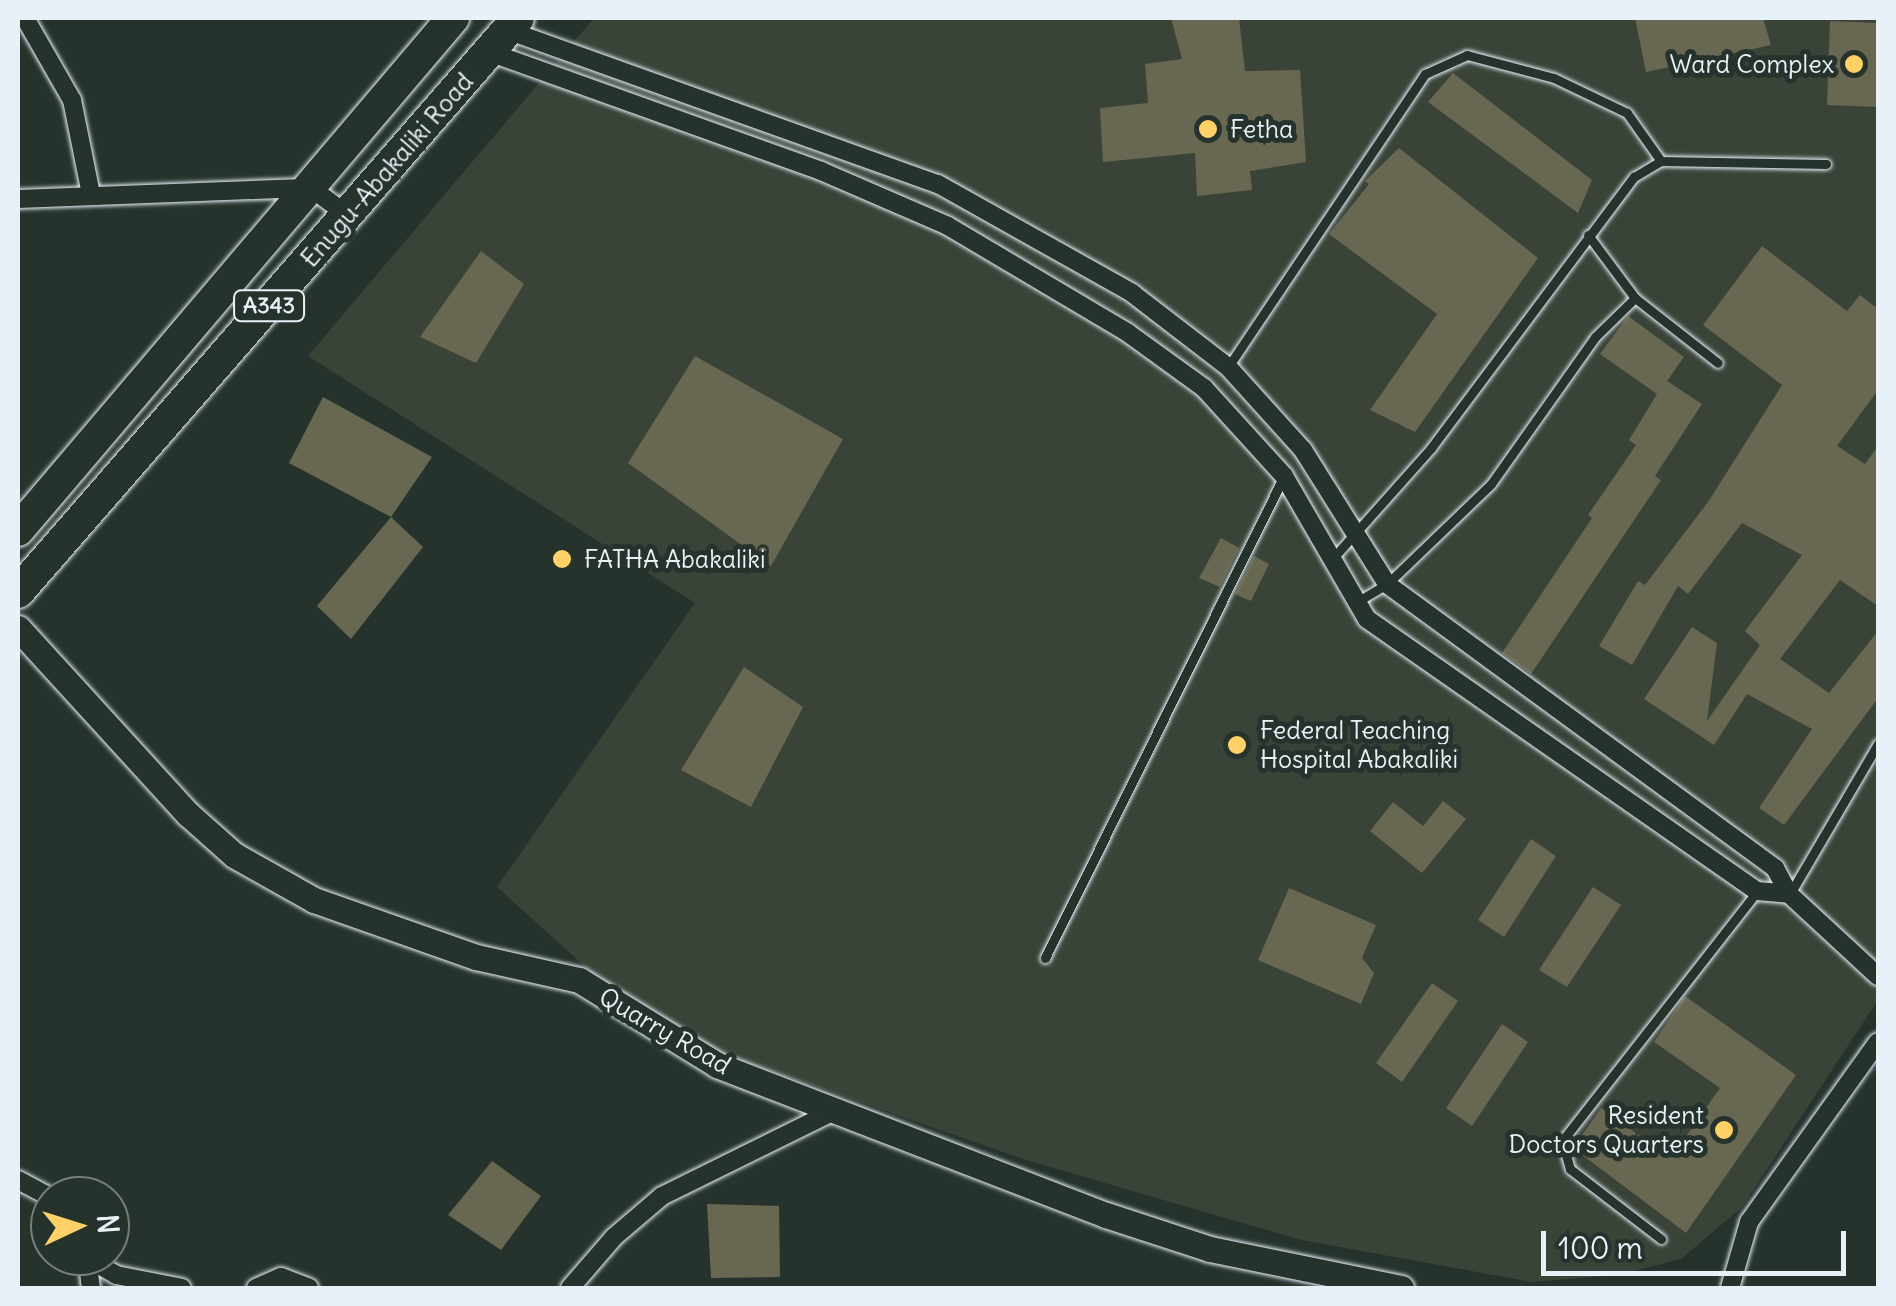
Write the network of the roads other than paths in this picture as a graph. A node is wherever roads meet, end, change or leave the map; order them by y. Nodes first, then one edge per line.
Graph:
1 (25, 18) edge
2 (453, 18) edge
3 (505, 33) edge
4 (1662, 161) junction
5 (1826, 164) dead end
6 (311, 188) junction
7 (91, 194) junction
8 (18, 199) edge
9 (350, 216) junction
10 (1588, 236) junction
11 (1636, 298) junction
12 (1718, 363) dead end
13 (1228, 367) junction
14 (1284, 476) junction
15 (18, 530) edge
16 (1354, 536) junction
17 (1334, 557) junction
18 (1388, 584) junction
19 (18, 592) edge
20 (1360, 600) junction
21 (18, 628) edge
22 (1562, 714) junction
23 (1543, 743) junction
24 (1878, 744) edge
25 (1693, 808) junction
26 (1674, 834) junction
27 (1757, 891) junction
28 (1789, 894) junction
29 (1045, 958) dead end
30 (1878, 976) edge
31 (1878, 1042) edge
32 (832, 1112) junction
33 (1661, 1239) dead end
34 (121, 1276) edge
35 (182, 1288) edge
36 (256, 1288) edge
37 (309, 1288) edge
38 (570, 1288) edge
39 (1401, 1288) edge
40 (1730, 1288) edge

1 - 7 street
2 - 6 highway, A343
3 - 9 highway, Enugu-Abakaliki Road / A343
3 - 13 street
3 - 14 street
4 - 5 lane
4 - 10 lane
4 - 13 lane
6 - 7 street
6 - 9 street
6 - 15 highway, Enugu-Abakaliki Road / A343
7 - 8 street
9 - 19 highway, Enugu-Abakaliki Road / A343
10 - 11 lane
10 - 16 lane
11 - 12 lane
11 - 18 lane
13 - 16 street
14 - 17 street
14 - 29 lane
16 - 17 lane
16 - 18 street
17 - 20 street
18 - 20 lane
18 - 22 street
20 - 23 street
21 - 32 street, Quarry Road
22 - 23 street
22 - 25 street
23 - 26 street
24 - 28 lane
25 - 26 street
25 - 28 street
26 - 27 street
27 - 28 street
27 - 33 lane
28 - 30 street
31 - 40 street
32 - 38 street
32 - 39 street, Quarry Road
34 - 35 street
36 - 37 street

